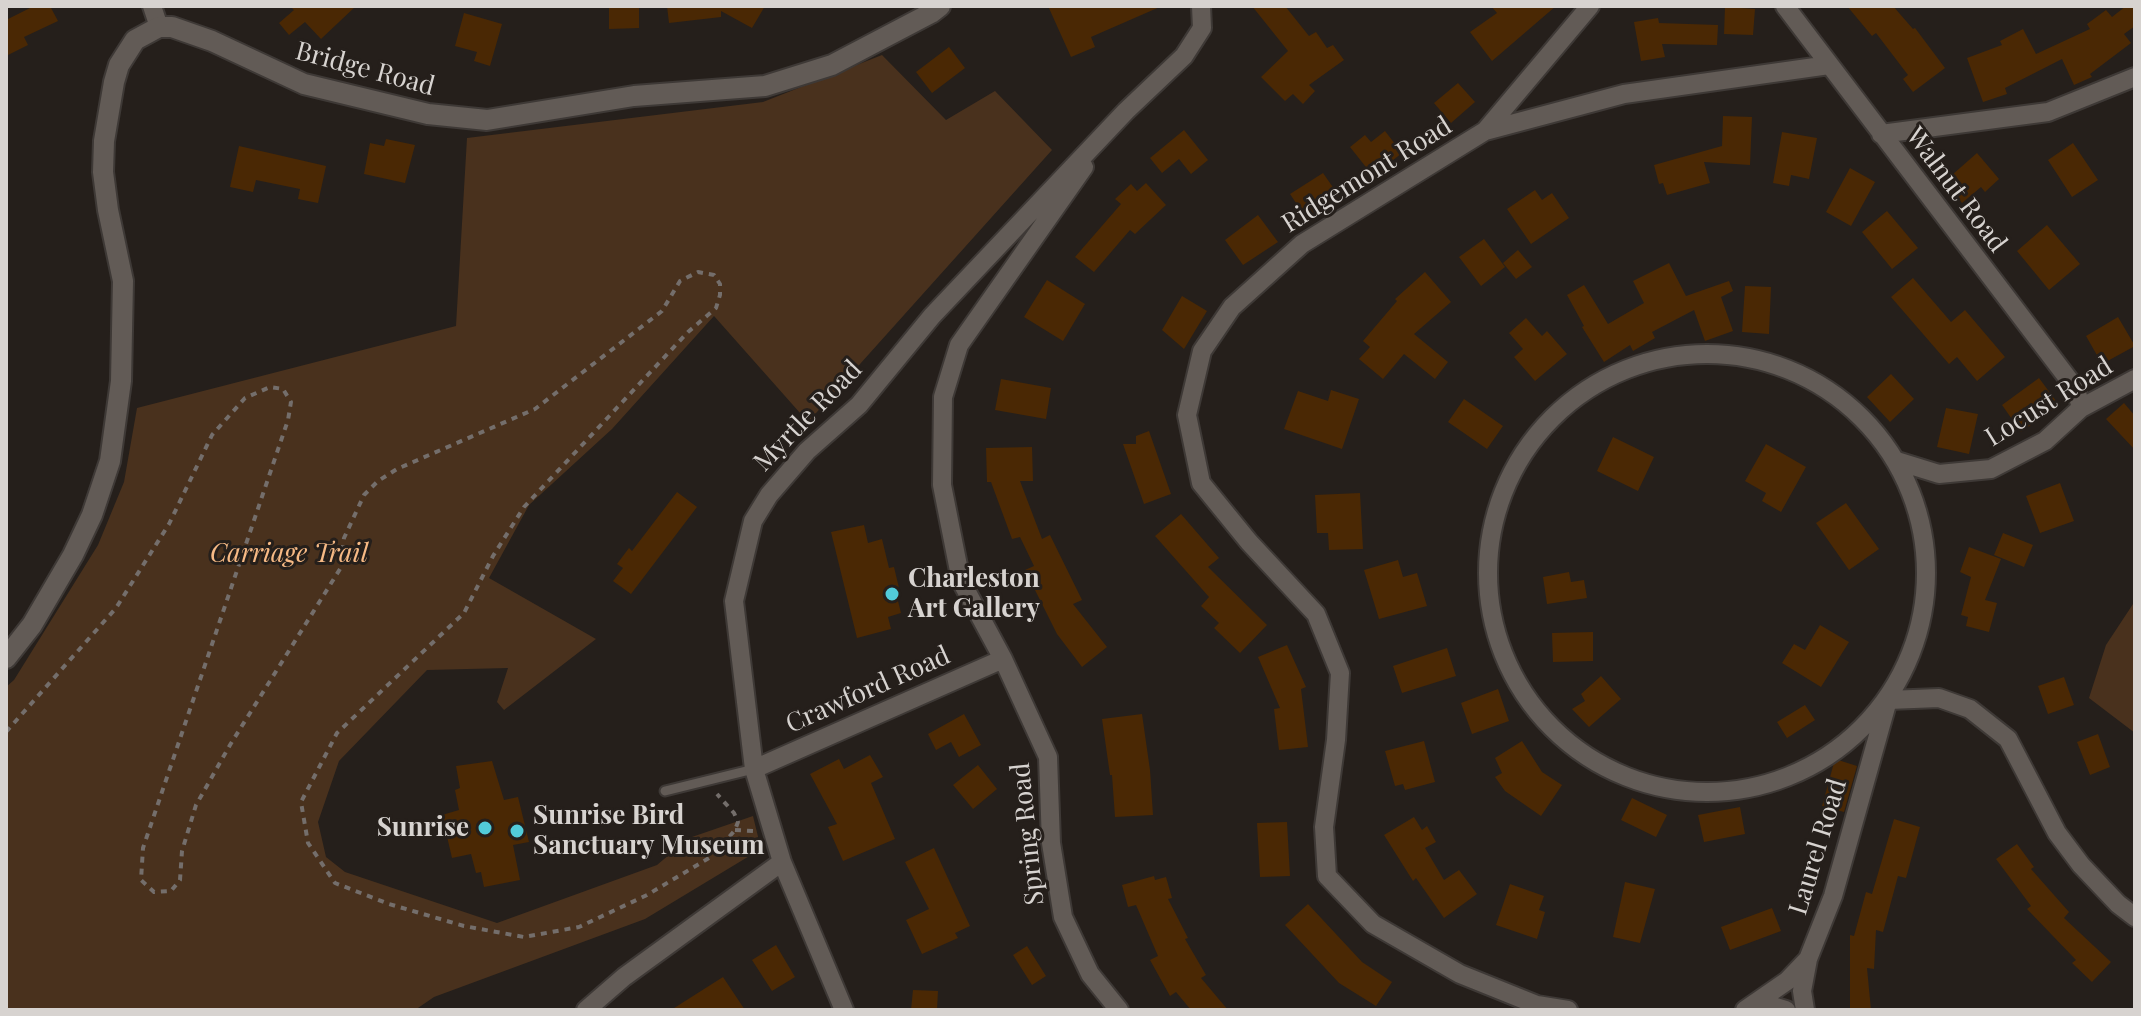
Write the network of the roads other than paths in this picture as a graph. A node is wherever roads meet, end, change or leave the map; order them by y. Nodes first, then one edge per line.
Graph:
1 (152, 6) edge
2 (940, 6) edge
3 (1201, 6) edge
4 (1590, 6) edge
5 (1785, 6) edge
6 (159, 27) junction
7 (1829, 65) junction
8 (2135, 77) edge
9 (1107, 131) junction
10 (1485, 131) junction
11 (1881, 134) junction
12 (2135, 379) edge
13 (2081, 408) junction
14 (1897, 461) junction
15 (6, 658) edge
16 (1003, 659) junction
17 (1888, 700) junction
18 (754, 769) junction
19 (665, 791) dead end
20 (782, 862) junction
21 (2135, 917) edge
22 (1808, 959) junction
23 (840, 1004) edge
24 (586, 1010) edge
25 (821, 1010) edge
26 (1119, 1010) edge
27 (1568, 1010) edge
28 (1744, 1010) edge
29 (1786, 1010) edge
30 (1805, 1010) edge

1 - 6 street
2 - 6 street, Bridge Road
3 - 9 street, Myrtle Road
4 - 10 street
5 - 7 street, Walnut Road
6 - 15 street
7 - 10 street, Ridgemont Road
7 - 11 street, Walnut Road
8 - 11 street
9 - 16 street, Spring Road
9 - 18 street, Myrtle Road
10 - 27 street, Ridgemont Road
11 - 13 street, Walnut Road
12 - 13 street, Locust Road
13 - 14 street, Locust Road
14 - 17 street
14 - 17 street
16 - 18 street, Crawford Road
16 - 26 street, Spring Road
17 - 21 street
17 - 22 street, Laurel Road
18 - 19 lane
18 - 20 street, Myrtle Road
20 - 23 street, Myrtle Road
20 - 24 street
22 - 28 street
22 - 30 street, Laurel Road
23 - 25 street
28 - 29 street

